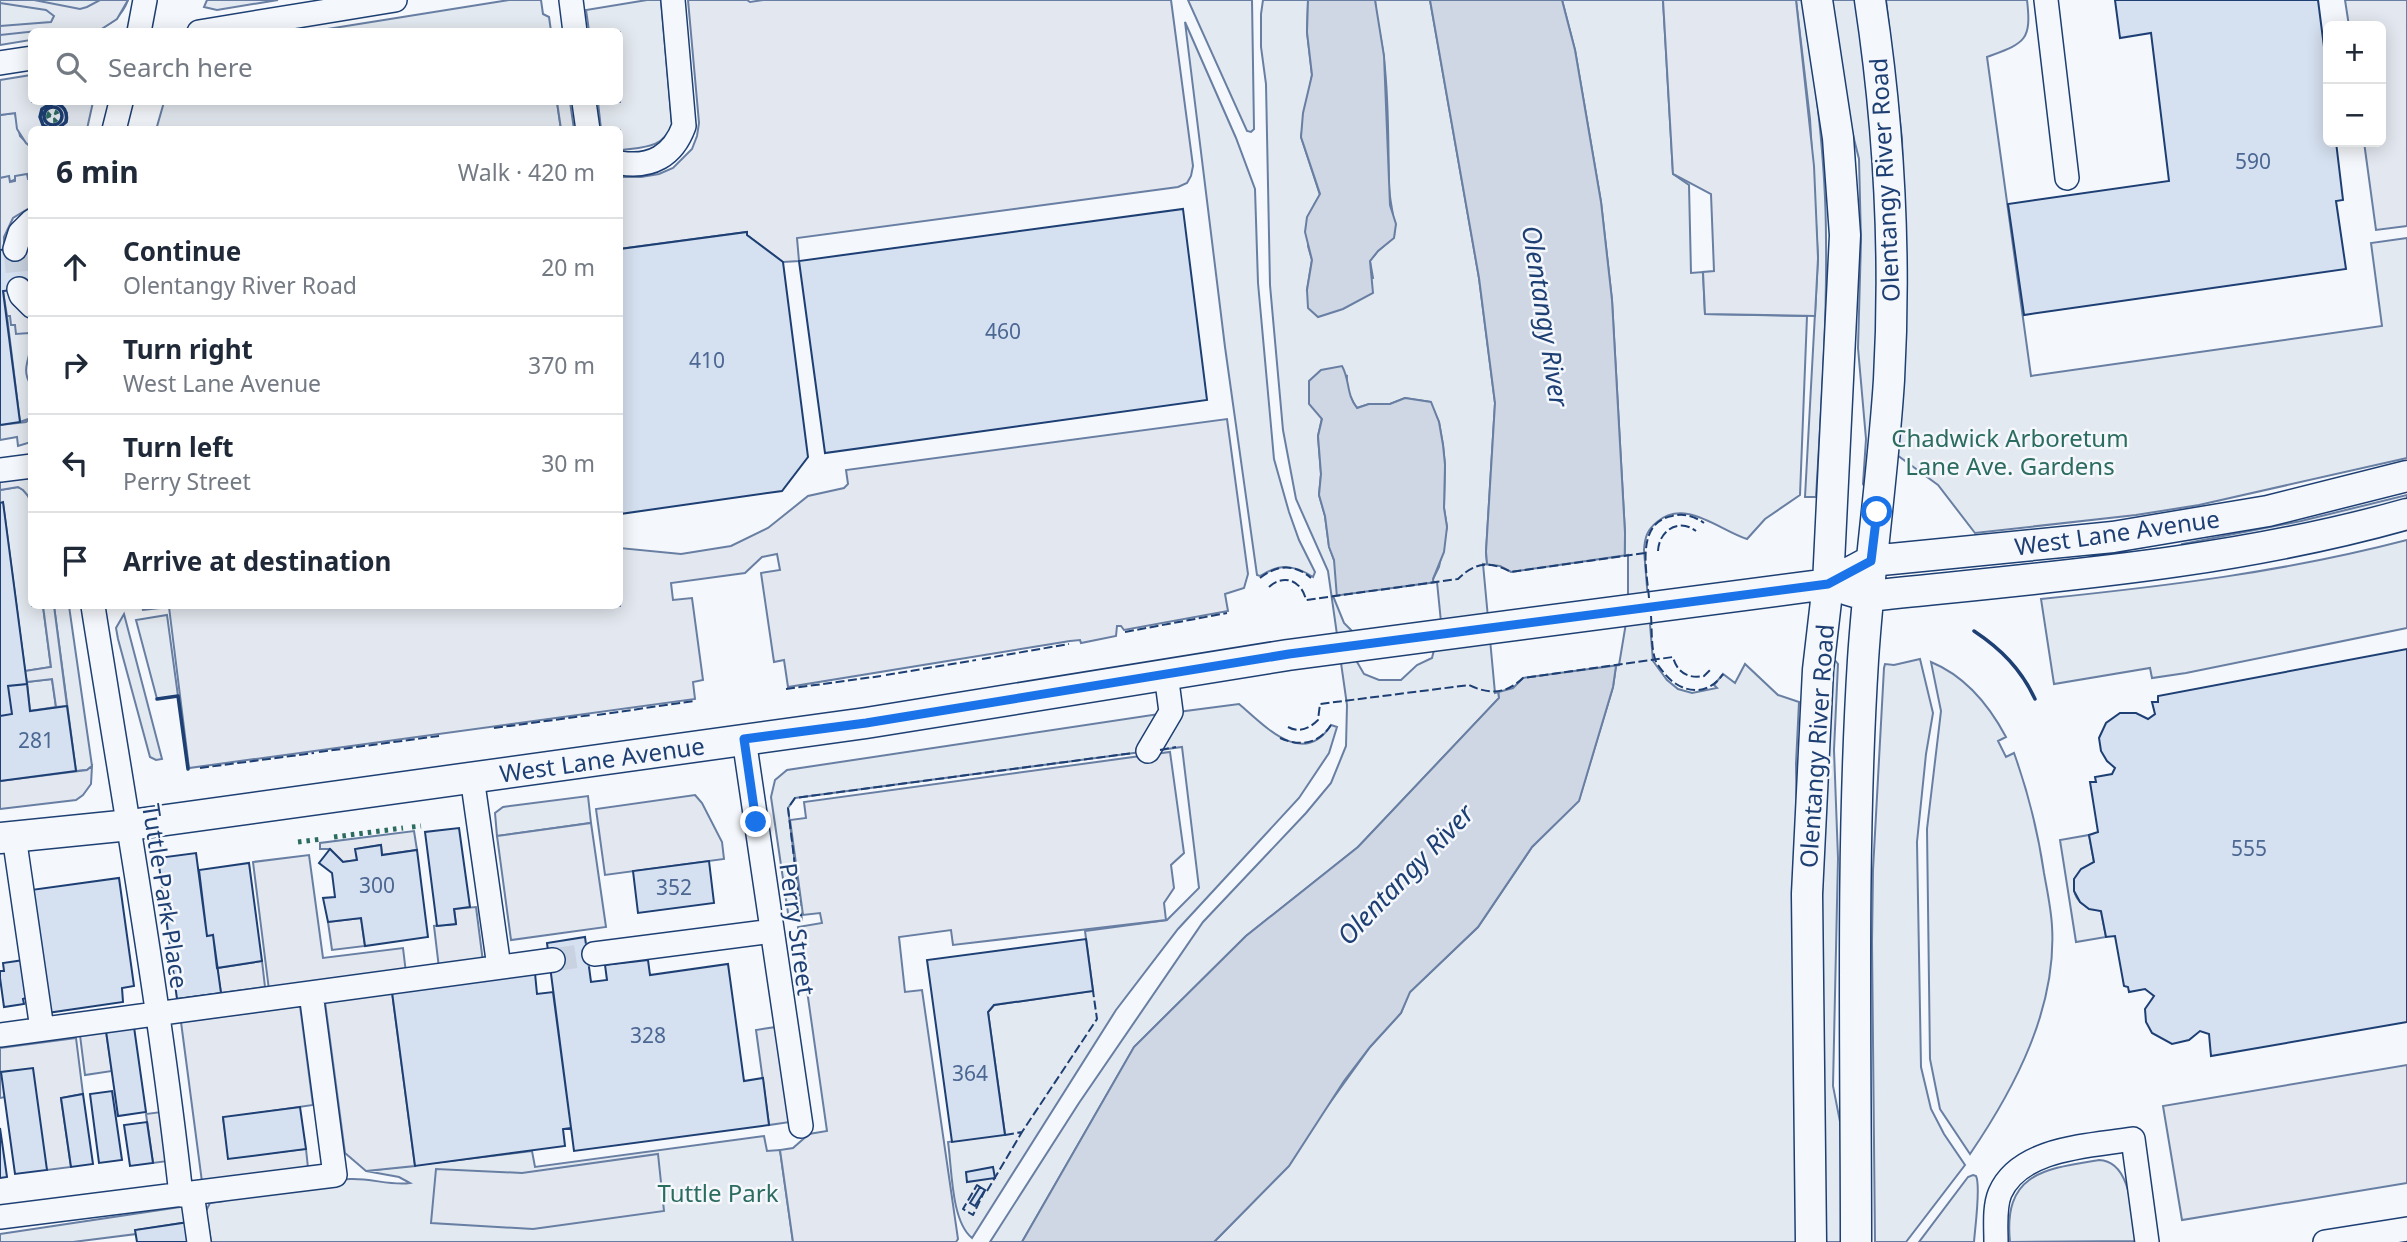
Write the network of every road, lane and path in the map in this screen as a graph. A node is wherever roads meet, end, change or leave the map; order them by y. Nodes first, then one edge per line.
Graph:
1 (145, 0) edge
2 (395, 0) edge
3 (571, 0) edge
4 (673, 0) edge
5 (1817, 0) edge
6 (1870, 0) edge
7 (2046, 0) edge
8 (140, 28) edge
9 (224, 28) edge
10 (574, 28) edge
11 (28, 59) edge
12 (0, 63) edge
13 (120, 105) edge
14 (584, 105) edge
15 (115, 126) edge
16 (587, 126) edge
17 (623, 163) edge
18 (2067, 178) dead end
19 (28, 225) edge
20 (15, 249) tunnel mouth
21 (28, 466) edge
22 (0, 470) edge
23 (2407, 476) edge
24 (2407, 514) edge
25 (1871, 561) junction
26 (1828, 584) junction
27 (1868, 596) junction
28 (94, 609) edge
29 (1166, 674) junction
30 (744, 739) junction
31 (1148, 751) dead end
32 (472, 777) junction
33 (130, 825) junction
34 (7, 837) edge
35 (772, 931) junction
36 (594, 954) tunnel mouth
37 (553, 960) tunnel mouth
38 (499, 967) junction
39 (311, 993) junction
40 (158, 1013) junction
41 (42, 1030) junction
42 (0, 1035) edge
43 (801, 1126) dead end
44 (187, 1194) junction
45 (0, 1217) edge
46 (2393, 1234) edge
47 (199, 1242) edge
48 (1811, 1242) edge
49 (1856, 1242) edge
50 (1996, 1242) edge
51 (2147, 1242) edge
52 (2325, 1242) edge

1 - 8 street
2 - 9 street
3 - 10 street
4 - 17 street
5 - 26 main road, Olentangy River Road
6 - 25 main road, Olentangy River Road
7 - 18 street
11 - 12 street
13 - 15 street
14 - 16 street
19 - 20 street
21 - 22 street
23 - 25 main road, West Lane Avenue
24 - 27 main road, West Lane Avenue
25 - 26 main road, West Lane Avenue
25 - 27 main road, Olentangy River Road
26 - 27 main road, West Lane Avenue
26 - 29 main road, West Lane Avenue
26 - 48 main road, Olentangy River Road
27 - 49 main road, Olentangy River Road
28 - 33 street, Tuttle Park Place
29 - 30 main road, West Lane Avenue
29 - 31 street
30 - 32 main road, West Lane Avenue
30 - 35 street, Perry Street
32 - 33 main road, West Lane Avenue
32 - 38 street
33 - 34 main road, West Lane Avenue
33 - 40 street, Tuttle Park Place
34 - 41 street
35 - 36 street
35 - 43 street, Perry Street
37 - 38 street
38 - 39 street
39 - 40 street
39 - 44 street
40 - 41 street
40 - 44 street, Tuttle Park Place
41 - 42 street
44 - 45 street
44 - 47 street, Tuttle Park Place
46 - 52 street
50 - 51 street

